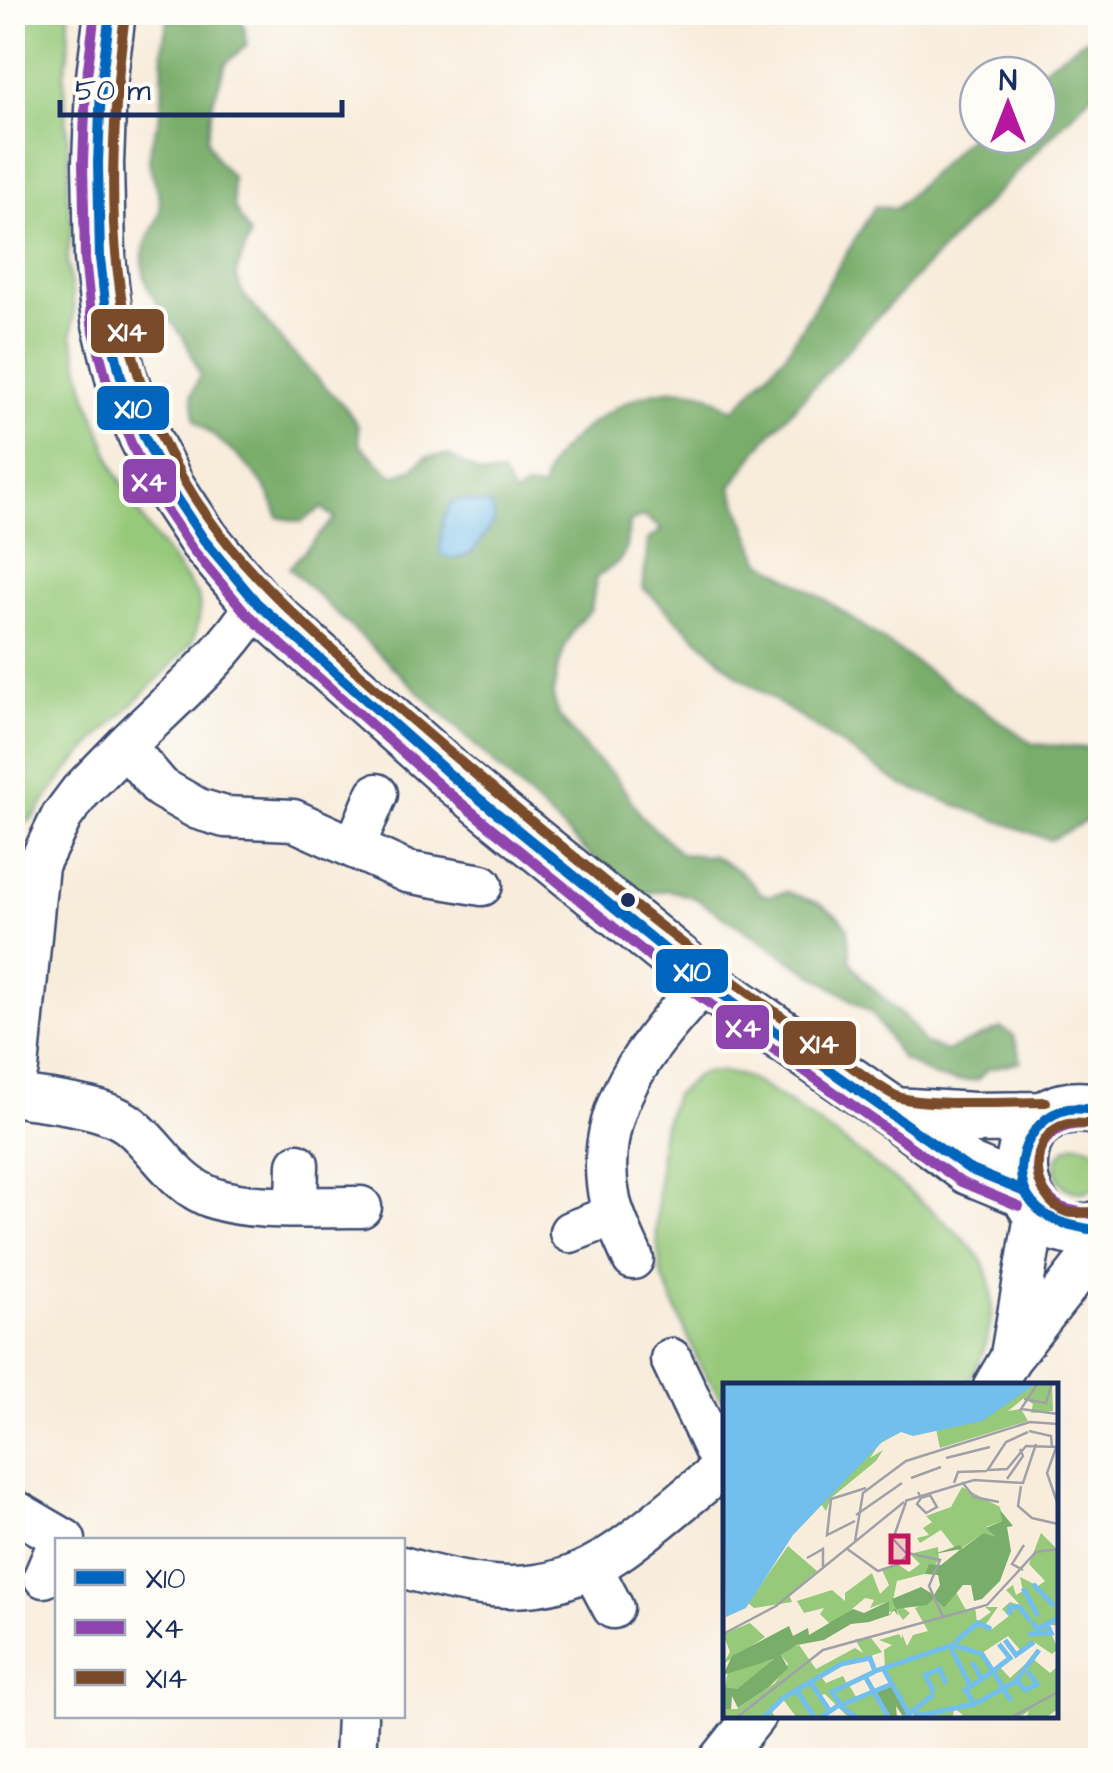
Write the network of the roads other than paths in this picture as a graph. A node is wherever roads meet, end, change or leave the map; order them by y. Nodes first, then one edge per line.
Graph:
1 (110, 12) edge
2 (257, 604) junction
3 (126, 746) junction
4 (377, 794) dead end
5 (354, 848) junction
6 (482, 885) dead end
7 (705, 982) junction
8 (12, 1092) edge
9 (1100, 1110) edge
10 (894, 1113) junction
11 (1046, 1118) junction
12 (298, 1164) dead end
13 (1030, 1201) junction
14 (297, 1205) junction
15 (361, 1206) dead end
16 (614, 1215) junction
17 (1100, 1226) edge
18 (570, 1232) dead end
19 (1100, 1244) edge
20 (634, 1259) dead end
21 (671, 1359) dead end
22 (1002, 1372) edge
23 (723, 1466) edge
24 (723, 1469) edge
25 (12, 1509) edge
26 (55, 1546) edge
27 (405, 1568) edge
28 (593, 1570) junction
29 (614, 1608) dead end
30 (357, 1718) edge
31 (753, 1718) edge
32 (355, 1760) edge
33 (720, 1760) edge

1 - 2 street
2 - 3 street
2 - 7 street
3 - 5 street
3 - 8 street
4 - 5 street
5 - 6 street
7 - 10 street
7 - 16 street
8 - 14 street
9 - 11 street
10 - 11 street
10 - 13 street
11 - 13 street
12 - 14 street
13 - 17 street
13 - 22 street
14 - 15 street
16 - 18 street
16 - 20 street
19 - 22 street
21 - 23 street
24 - 28 street
25 - 26 street
27 - 28 street
28 - 29 street
30 - 32 street
31 - 33 street

